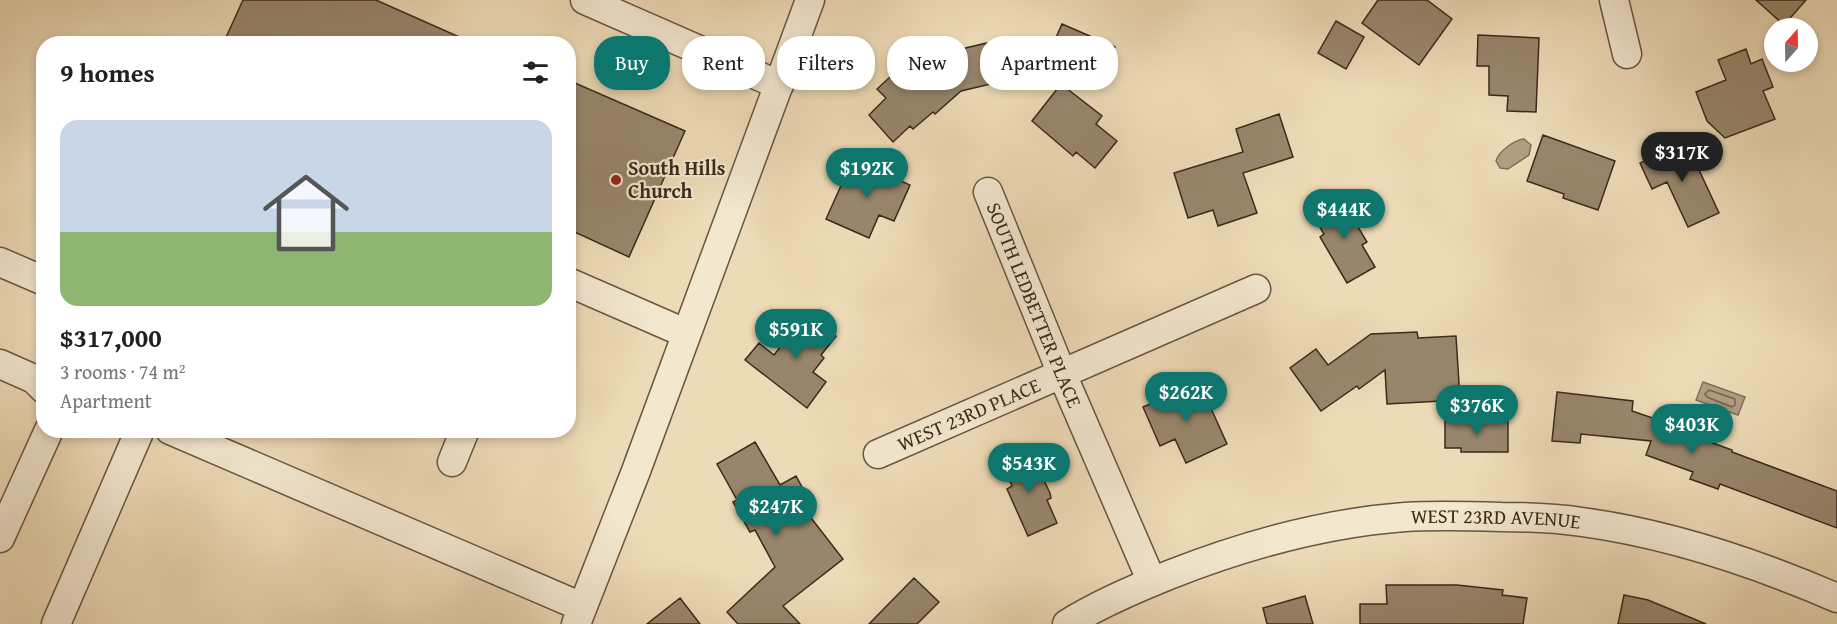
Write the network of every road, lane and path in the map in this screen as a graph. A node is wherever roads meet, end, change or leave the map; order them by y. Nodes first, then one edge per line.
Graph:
1 (585, 0) edge
2 (810, 0) edge
3 (1614, 0) edge
4 (797, 36) edge
5 (1627, 54) dead end
6 (777, 84) edge
7 (778, 90) edge
8 (988, 192) dead end
9 (0, 262) edge
10 (36, 278) edge
11 (576, 285) edge
12 (1256, 289) dead end
13 (685, 333) junction
14 (0, 364) edge
15 (1062, 374) junction
16 (36, 381) edge
17 (45, 438) edge
18 (137, 438) edge
19 (188, 438) edge
20 (462, 438) edge
21 (878, 454) dead end
22 (452, 462) dead end
23 (0, 538) edge
24 (1152, 582) junction
25 (1837, 598) edge
26 (579, 616) edge
27 (56, 624) edge
28 (1067, 624) edge

1 - 6 street
2 - 4 street
3 - 5 street
7 - 13 street
8 - 15 street, SOUTH LEDBETTER PLACE
9 - 10 street
11 - 13 street
12 - 15 street, WEST 23RD PLACE
13 - 26 street
14 - 16 street
15 - 21 street, WEST 23RD PLACE
15 - 24 street, SOUTH LEDBETTER PLACE
17 - 23 street
18 - 27 street
19 - 26 street
20 - 22 street
24 - 25 street, WEST 23RD AVENUE
24 - 28 street, WEST 23RD AVENUE

